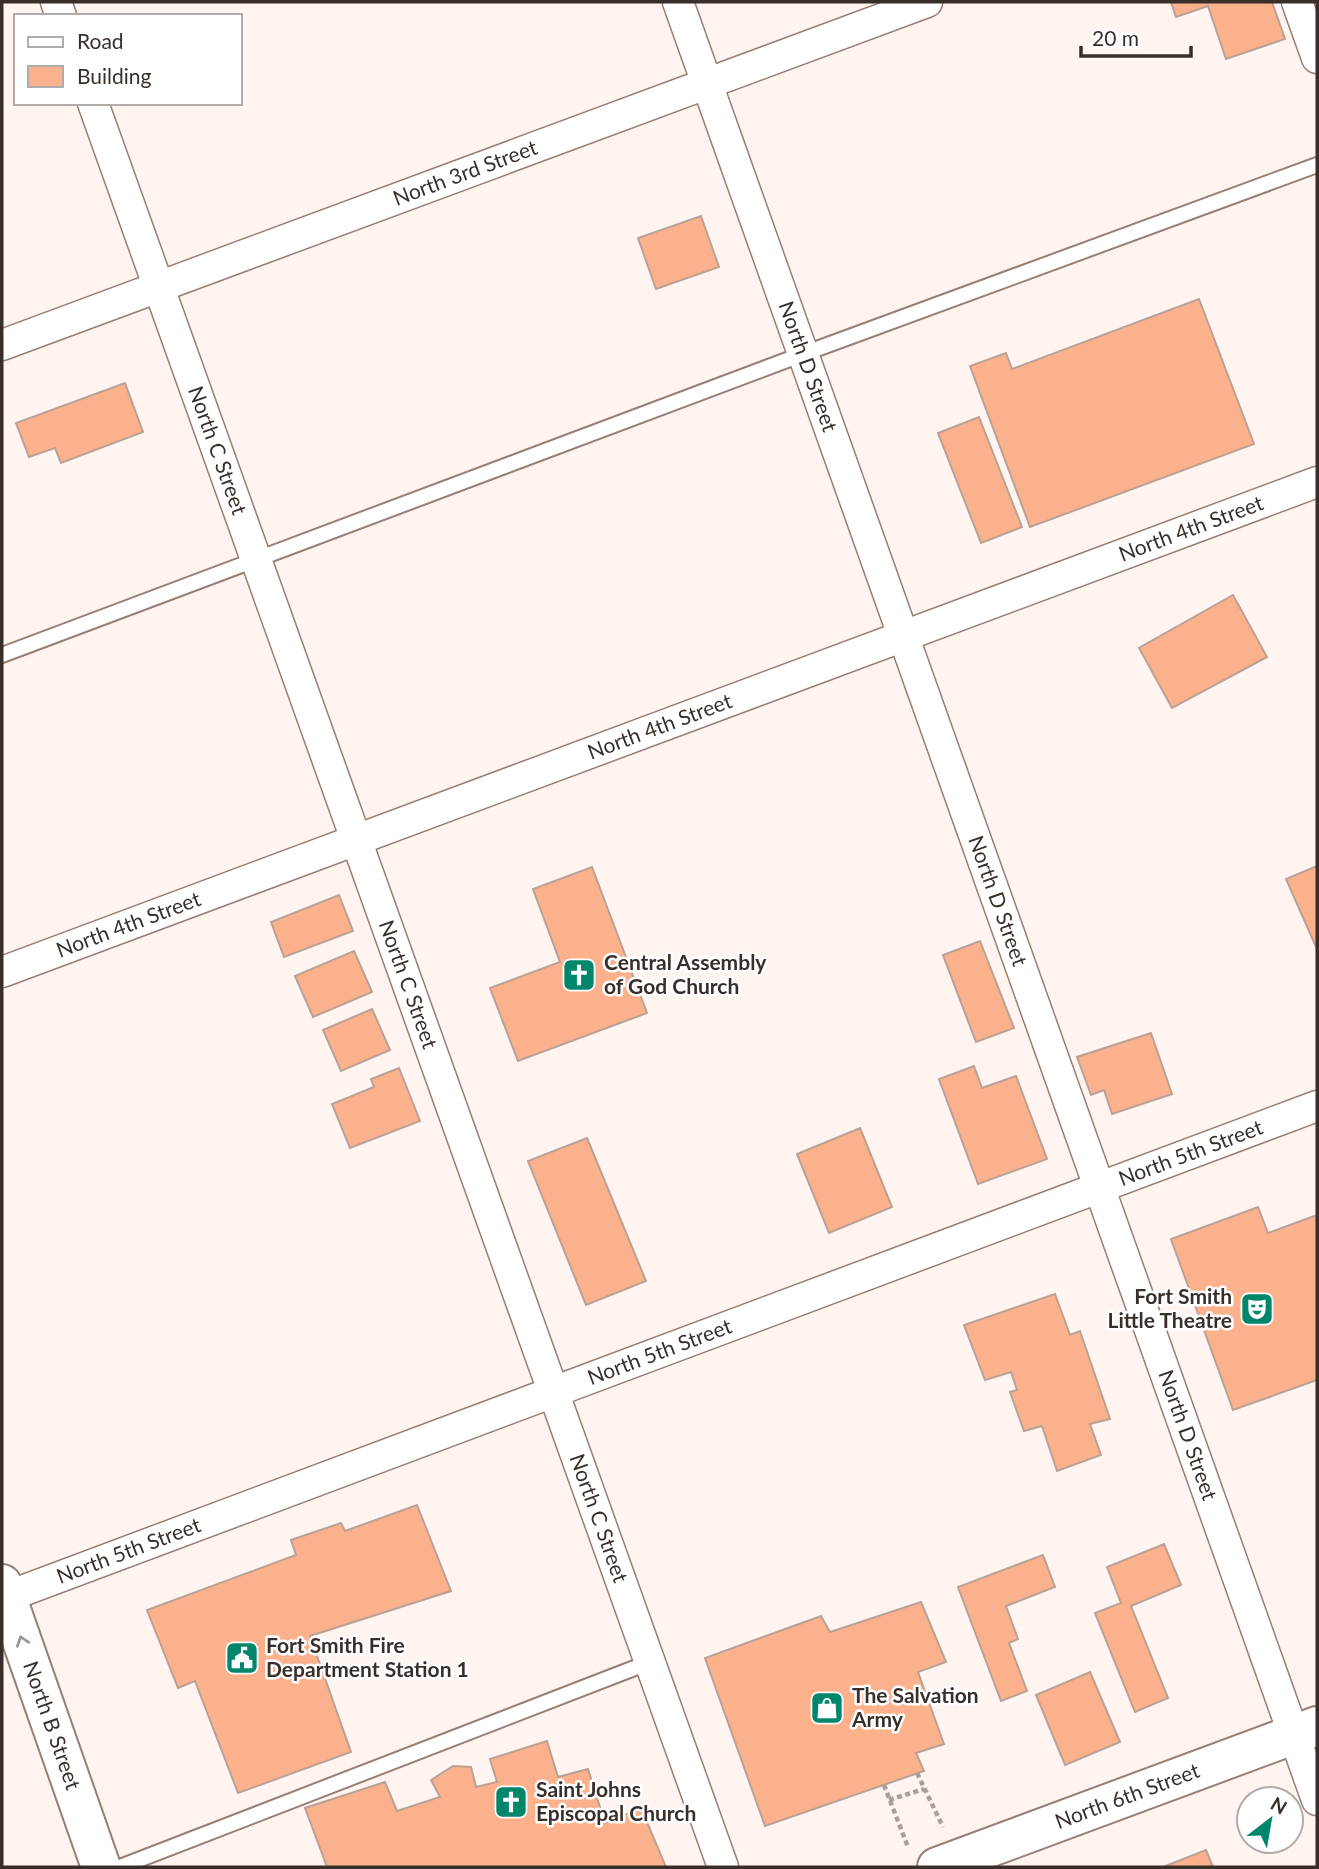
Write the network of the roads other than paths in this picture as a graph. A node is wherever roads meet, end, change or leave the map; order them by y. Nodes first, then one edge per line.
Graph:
1 (678, 2) edge
2 (927, 2) edge
3 (1297, 2) edge
4 (1317, 58) edge
5 (707, 83) junction
6 (94, 105) edge
7 (1317, 165) edge
8 (158, 287) junction
9 (2, 345) edge
10 (803, 354) junction
11 (1317, 482) edge
12 (255, 559) junction
13 (903, 636) junction
14 (2, 655) edge
15 (356, 840) junction
16 (2, 972) edge
17 (1317, 1106) edge
18 (1099, 1187) junction
19 (555, 1392) junction
20 (3, 1593) edge
21 (650, 1662) junction
22 (1305, 1731) edge
23 (1317, 1800) edge
24 (931, 1852) edge
25 (101, 1867) edge
26 (120, 1867) edge
27 (723, 1867) edge

1 - 5 street, North D Street
2 - 5 street, North 3rd Street
3 - 4 street
5 - 8 street, North 3rd Street
5 - 10 street, North D Street
6 - 8 street, North C Street
7 - 10 lane
8 - 9 street, North 3rd Street
8 - 12 street, North C Street
10 - 12 lane
10 - 13 street, North D Street
11 - 13 street, North 4th Street
12 - 14 lane
12 - 15 street, North C Street
13 - 15 street, North 4th Street
13 - 18 street, North D Street
15 - 16 street, North 4th Street
15 - 19 street, North C Street
17 - 18 street, North 5th Street
18 - 19 street, North 5th Street
18 - 22 street, North D Street
19 - 20 street, North 5th Street
19 - 21 street, North C Street
25 -> 20 street, North B Street
21 - 26 lane
21 - 27 street, North C Street
22 - 23 street, North D Street
22 - 24 street, North 6th Street

